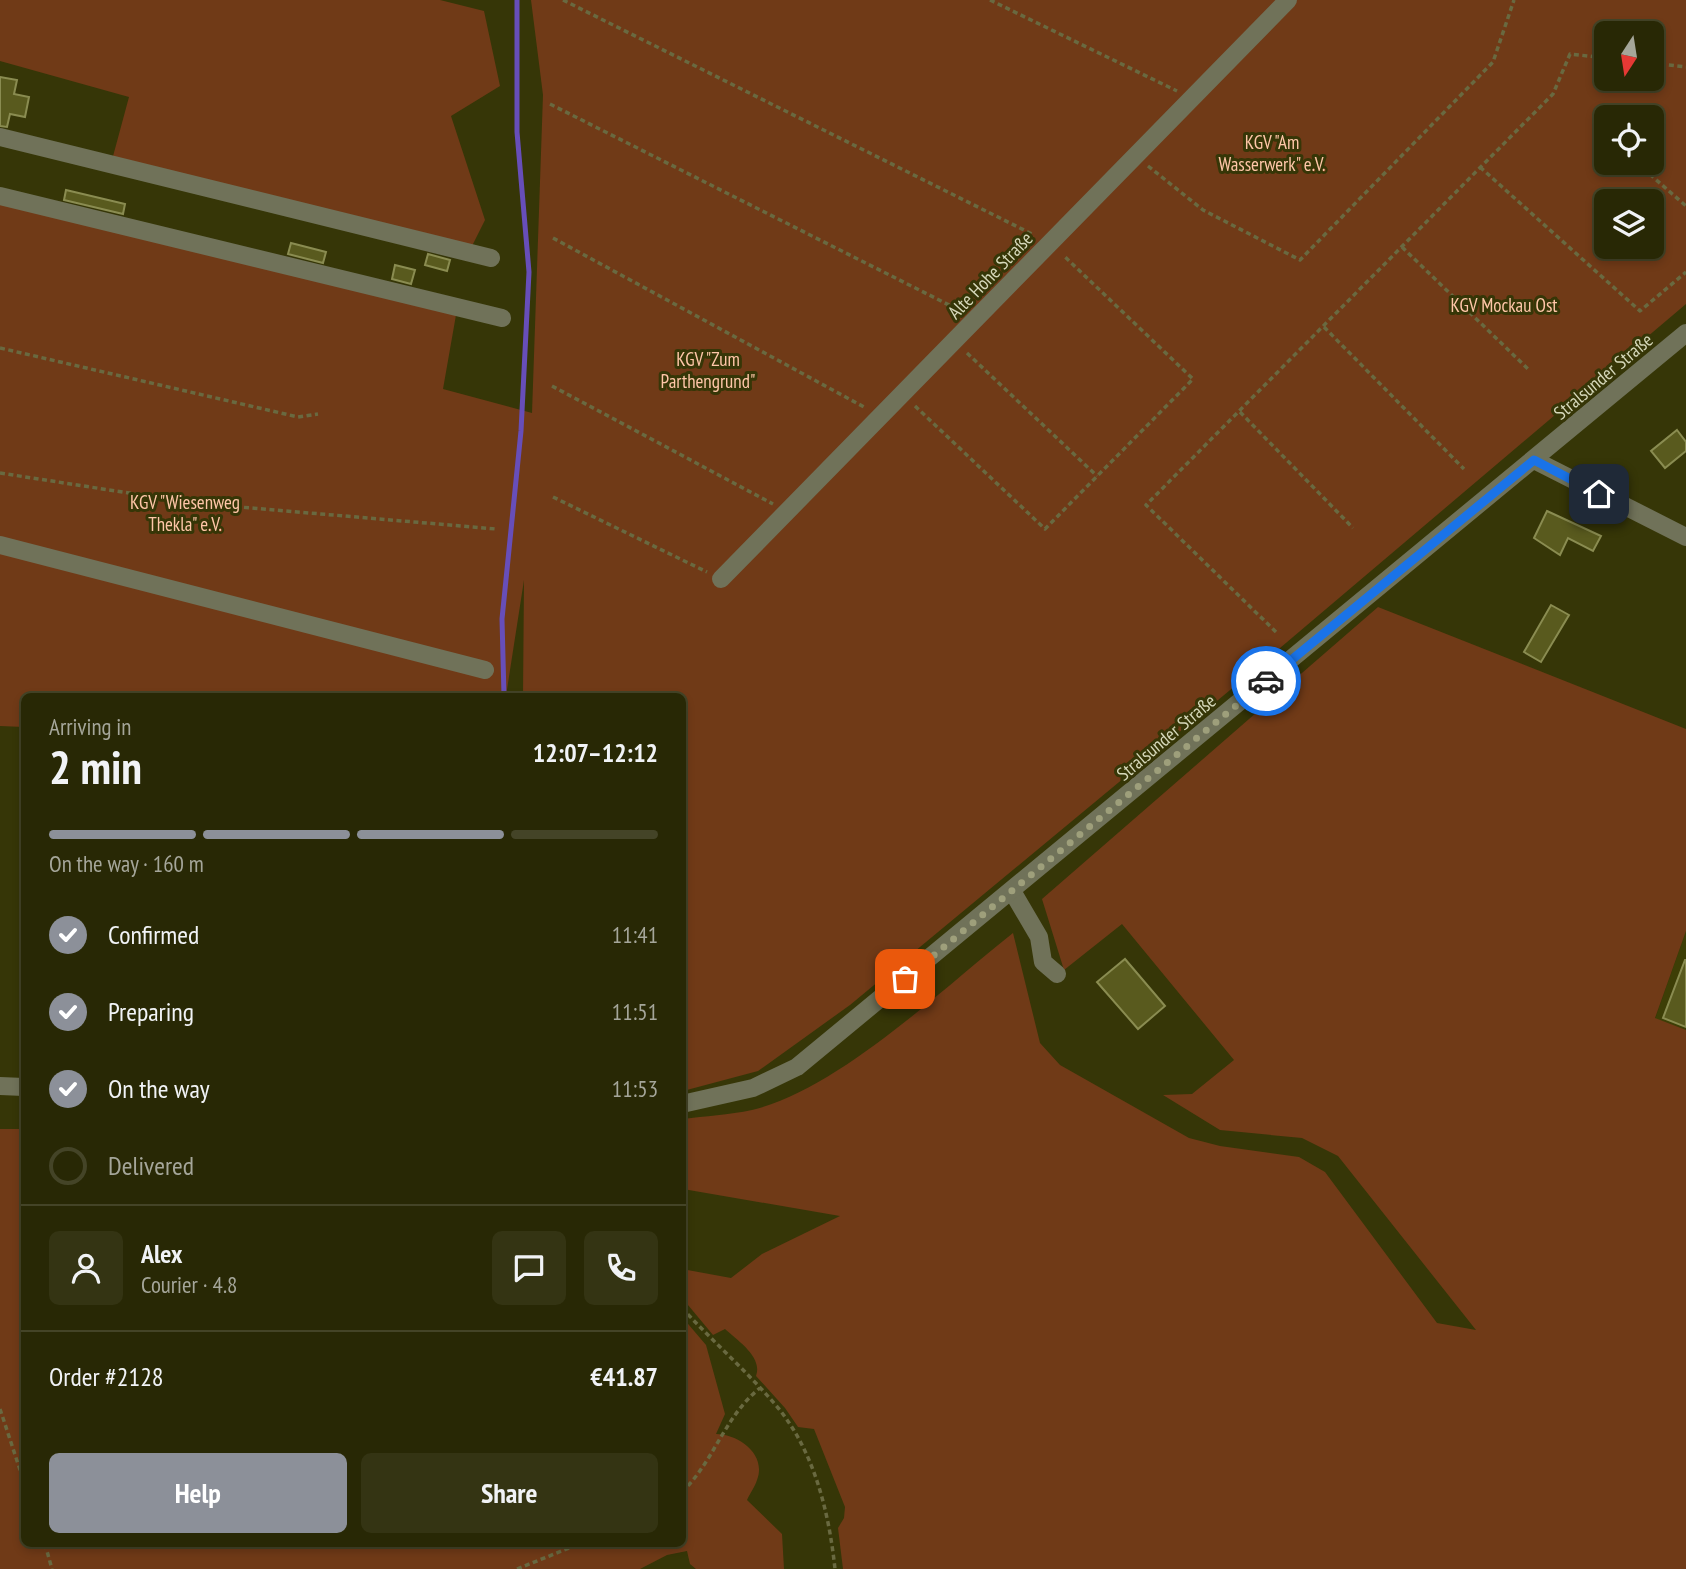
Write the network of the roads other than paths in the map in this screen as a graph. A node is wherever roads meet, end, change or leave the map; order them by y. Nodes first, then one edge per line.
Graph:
1 (1288, 0) edge
2 (0, 137) edge
3 (0, 196) edge
4 (491, 258) dead end
5 (502, 318) dead end
6 (1686, 333) edge
7 (1534, 460) junction
8 (1686, 537) edge
9 (0, 545) edge
10 (722, 579) road end
11 (485, 670) dead end
12 (1012, 891) junction
13 (1057, 974) dead end
14 (0, 1086) edge
15 (21, 1087) edge
16 (686, 1103) edge

1 - 10 street, Alte Hohe Straße
2 - 4 street
3 - 5 street
6 - 7 street, Stralsunder Straße
7 - 8 street
7 - 12 street, Stralsunder Straße
9 - 11 street
12 - 13 street
12 - 16 street, Stralsunder Straße
14 - 15 street

